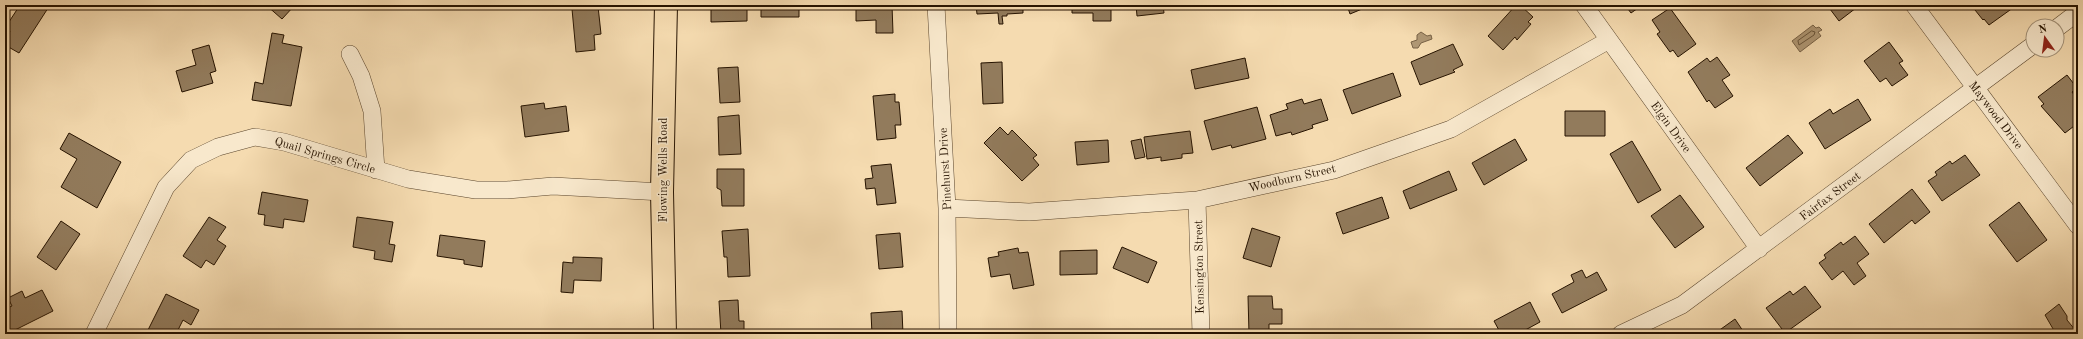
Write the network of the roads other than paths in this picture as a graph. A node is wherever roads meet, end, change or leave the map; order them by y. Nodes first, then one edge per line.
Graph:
1 (666, 5) edge
2 (936, 5) edge
3 (1584, 5) edge
4 (1914, 5) edge
5 (2078, 12) edge
6 (2065, 22) edge
7 (1609, 40) junction
8 (2025, 52) edge
9 (350, 54) dead end
10 (1976, 88) junction
11 (376, 170) junction
12 (662, 192) junction
13 (1198, 200) junction
14 (947, 208) junction
15 (2078, 226) edge
16 (1759, 248) junction
17 (94, 334) edge
18 (665, 334) edge
19 (948, 334) edge
20 (1201, 334) edge
21 (1621, 334) edge

1 - 12 main road, Flowing Wells Road
2 - 14 street, Pinehurst Drive
3 - 7 street, Elgin Drive
4 - 10 street, Maywood Drive
5 - 6 street
7 - 13 street, Woodburn Street
7 - 16 street, Elgin Drive
8 - 10 street, Fairfax Street
9 - 11 street
10 - 15 street, Maywood Drive
10 - 16 street, Fairfax Street
11 - 12 street, Quail Springs Circle
11 - 17 street, Quail Springs Circle
12 - 18 main road, Flowing Wells Road
13 - 14 street, Woodburn Street
13 - 20 street, Kensington Street
14 - 19 street, Pinehurst Drive
16 - 21 street, Fairfax Street

